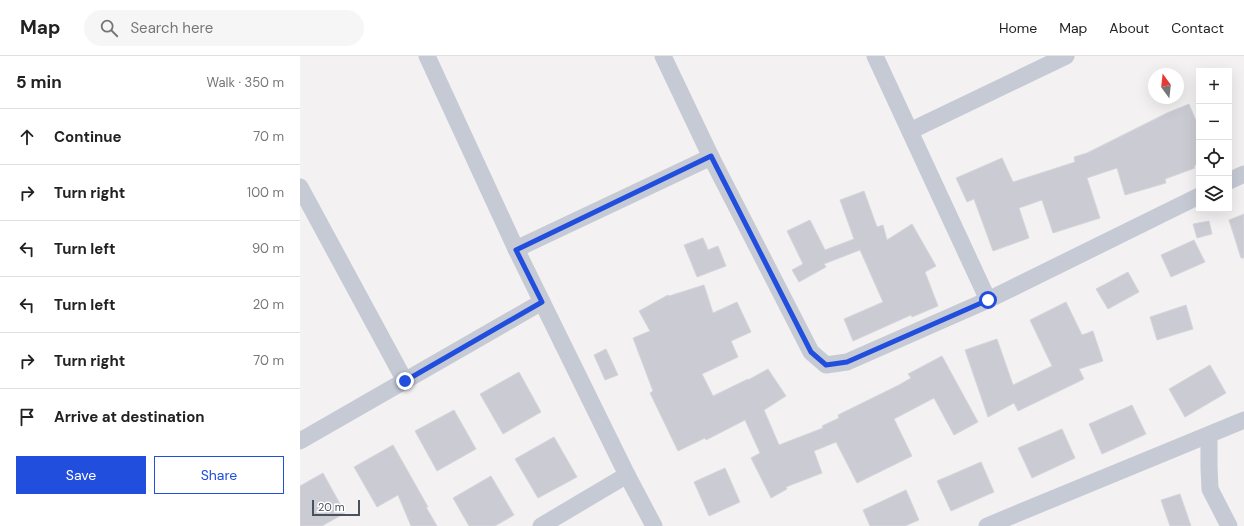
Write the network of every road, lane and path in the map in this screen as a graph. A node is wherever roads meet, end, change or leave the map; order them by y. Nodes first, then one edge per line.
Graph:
1 (427, 56) edge
2 (663, 56) edge
3 (875, 56) edge
4 (1066, 56) edge
5 (910, 130) junction
6 (711, 156) junction
7 (1244, 174) edge
8 (1232, 180) edge
9 (300, 188) edge
10 (1196, 197) edge
11 (516, 250) junction
12 (988, 300) junction
13 (542, 302) junction
14 (405, 381) junction
15 (1244, 420) edge
16 (1209, 435) junction
17 (300, 441) edge
18 (627, 475) junction
19 (996, 524) edge
20 (541, 526) edge
21 (654, 526) edge
22 (1229, 526) edge

1 - 11 street
2 - 6 street
3 - 5 street
4 - 5 street
5 - 12 street
6 - 11 street
6 - 12 street
7 - 8 street
9 - 14 street
10 - 12 street
11 - 13 street
13 - 14 street
13 - 18 street
14 - 17 street
15 - 16 street
16 - 19 street
16 - 22 street
18 - 20 street
18 - 21 street

